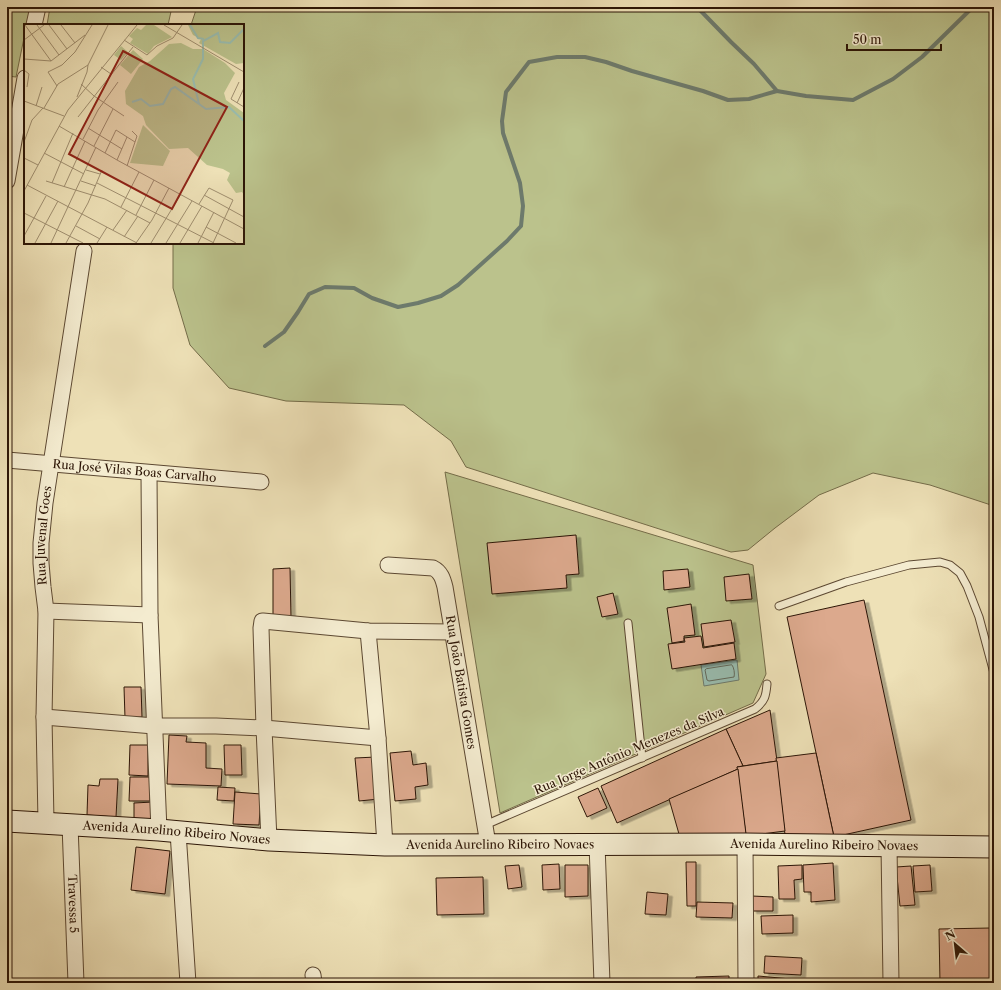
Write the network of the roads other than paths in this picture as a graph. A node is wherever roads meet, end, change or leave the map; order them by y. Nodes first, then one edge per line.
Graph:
1 (38, 7) edge
2 (34, 24) edge
3 (24, 84) edge
4 (7, 181) edge
5 (84, 251) dead end
6 (7, 460) edge
7 (51, 464) junction
8 (149, 473) junction
9 (261, 482) dead end
10 (388, 565) dead end
11 (779, 606) dead end
12 (46, 611) junction
13 (150, 615) junction
14 (628, 623) dead end
15 (368, 631) junction
16 (452, 632) junction
17 (994, 673) edge
18 (767, 684) dead end
19 (44, 717) junction
20 (154, 726) junction
21 (264, 728) junction
22 (378, 738) junction
23 (642, 758) junction
24 (7, 821) edge
25 (46, 822) junction
26 (70, 825) junction
27 (169, 831) junction
28 (486, 835) junction
29 (268, 840) junction
30 (598, 844) junction
31 (745, 844) junction
32 (385, 845) junction
33 (889, 845) junction
34 (994, 848) edge
35 (76, 983) edge
36 (188, 983) edge
37 (602, 983) edge
38 (746, 983) edge
39 (891, 983) edge

1 - 2 street
3 - 4 street
5 - 7 street, Rua Juvenal Goes
6 - 7 street, Rua José Vilas Boas Carvalho
7 - 8 street, Rua José Vilas Boas Carvalho
7 - 12 street, Rua Juvenal Goes
8 - 9 street, Rua José Vilas Boas Carvalho
8 - 13 street
10 - 16 street, Rua João Batista Gomes
11 - 17 lane
12 - 13 street
12 - 19 street, Rua Juvenal Goes
13 - 20 street
14 - 23 lane
15 - 16 street
15 - 21 street
15 - 22 street
16 - 28 street, Rua João Batista Gomes
18 - 23 lane, Rua Jorge Antônio Menezes da Silva
19 - 20 street
19 - 25 street, Rua Juvenal Goes
20 - 21 street
20 - 27 street
21 - 22 street
21 - 29 street
22 - 32 street
23 - 28 lane, Rua Jorge Antônio Menezes da Silva
24 - 25 street, Avenida Aurelino Ribeiro Novaes
25 - 26 street, Avenida Aurelino Ribeiro Novaes
26 - 27 street, Avenida Aurelino Ribeiro Novaes
26 - 35 street, Travessa 5
27 - 29 street, Avenida Aurelino Ribeiro Novaes
27 - 36 street
28 - 30 street, Avenida Aurelino Ribeiro Novaes
28 - 32 street, Avenida Aurelino Ribeiro Novaes
29 - 32 street, Avenida Aurelino Ribeiro Novaes
30 - 31 street, Avenida Aurelino Ribeiro Novaes
30 - 37 street
31 - 33 street, Avenida Aurelino Ribeiro Novaes
31 - 38 street
33 - 34 street, Avenida Aurelino Ribeiro Novaes
33 - 39 street

